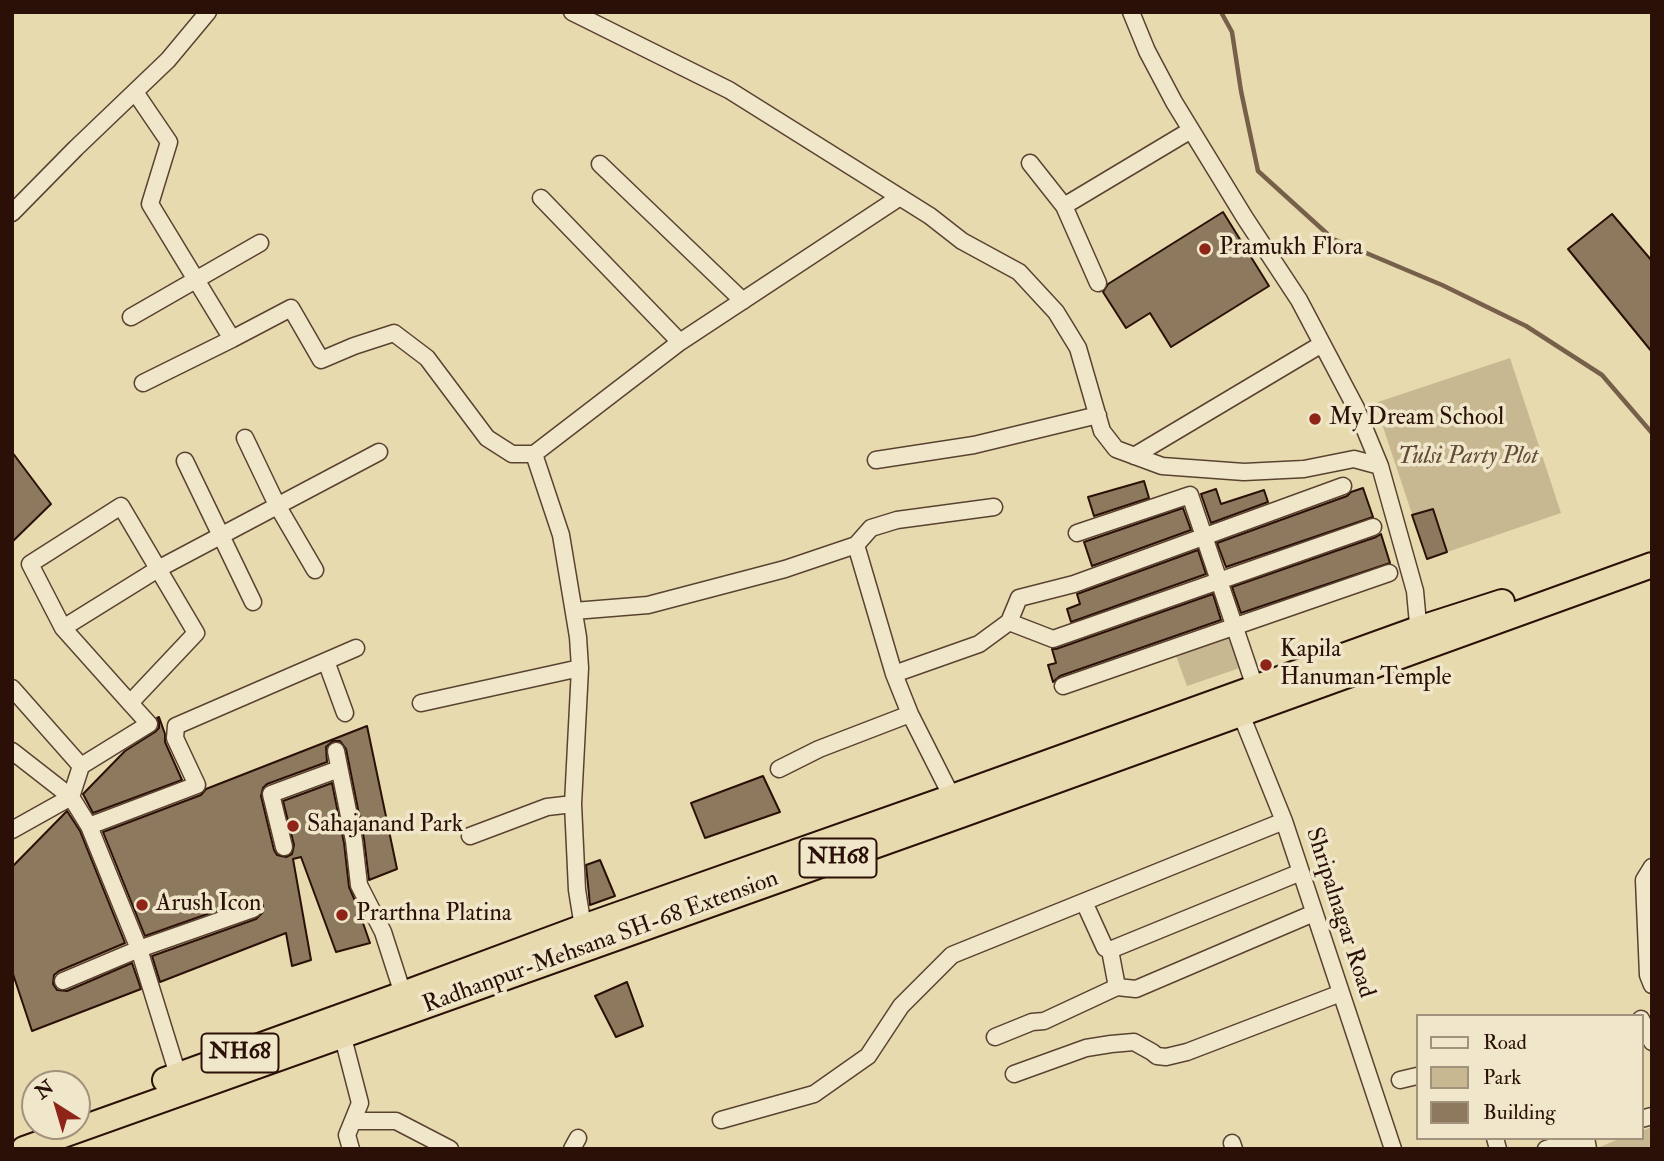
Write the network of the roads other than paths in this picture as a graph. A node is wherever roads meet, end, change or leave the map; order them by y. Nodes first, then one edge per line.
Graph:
1 (208, 12) edge
2 (572, 12) edge
3 (1132, 12) edge
4 (135, 92) junction
5 (1191, 130) junction
6 (1030, 163) dead end
7 (600, 164) dead end
8 (900, 197) junction
9 (541, 198) dead end
10 (1064, 206) junction
11 (12, 213) edge
12 (260, 243) dead end
13 (195, 279) junction
14 (1098, 283) dead end
15 (743, 301) junction
16 (131, 317) dead end
17 (232, 339) junction
18 (680, 342) junction
19 (1322, 344) junction
20 (143, 383) dead end
21 (1098, 415) junction
22 (246, 438) dead end
23 (379, 452) dead end
24 (534, 454) junction
25 (1134, 456) junction
26 (876, 460) dead end
27 (185, 461) dead end
28 (1380, 466) junction
29 (1343, 486) dead end
30 (277, 505) junction
31 (994, 508) dead end
32 (1373, 527) dead end
33 (1077, 533) dead end
34 (221, 535) junction
35 (1204, 536) junction
36 (856, 545) junction
37 (1652, 551) edge
38 (1652, 565) edge
39 (158, 569) junction
40 (314, 569) dead end
41 (1389, 573) dead end
42 (1219, 581) junction
43 (253, 602) dead end
44 (574, 611) junction
45 (1009, 622) junction
46 (1234, 627) junction
47 (63, 628) junction
48 (1419, 639) junction
49 (356, 648) dead end
50 (326, 661) junction
51 (580, 668) junction
52 (894, 674) junction
53 (1063, 686) dead end
54 (12, 688) edge
55 (1243, 699) junction
56 (130, 703) junction
57 (421, 703) dead end
58 (345, 713) dead end
59 (911, 714) junction
60 (12, 751) edge
61 (337, 751) dead end
62 (81, 766) junction
63 (339, 769) junction
64 (779, 769) dead end
65 (71, 796) junction
66 (573, 804) junction
67 (956, 806) junction
68 (1284, 821) junction
69 (89, 826) junction
70 (12, 830) edge
71 (470, 836) dead end
72 (284, 847) dead end
73 (1652, 867) edge
74 (1301, 872) junction
75 (1084, 902) junction
76 (253, 909) dead end
77 (1314, 913) junction
78 (583, 927) junction
79 (139, 949) junction
80 (1110, 950) junction
81 (63, 981) dead end
82 (1652, 985) edge
83 (1117, 987) junction
84 (1341, 993) junction
85 (403, 994) junction
86 (1643, 1023) edge
87 (340, 1026) junction
88 (995, 1037) dead end
89 (1652, 1042) edge
90 (1014, 1074) dead end
91 (178, 1075) junction
92 (1416, 1076) edge
93 (1399, 1080) dead end
94 (91, 1107) edge
95 (721, 1120) dead end
96 (353, 1121) junction
97 (1579, 1140) edge
98 (24, 1149) edge
99 (351, 1149) edge
100 (450, 1149) edge
101 (1393, 1149) edge
102 (1546, 1149) edge

1 - 4 street
2 - 8 street
3 - 5 street
4 - 11 street
4 - 13 street
5 - 10 street
5 - 19 street
6 - 10 street
7 - 15 street
8 - 15 street
8 - 21 street
9 - 18 street
10 - 14 street
12 - 13 street
13 - 16 street
13 - 17 street
15 - 18 street
17 - 20 street
17 - 24 street
18 - 24 street
19 - 25 street
19 - 28 street
21 - 25 street
21 - 26 street
22 - 30 street
23 - 30 street
24 - 44 street
25 - 28 street
27 - 34 street
28 - 48 street
29 - 35 street
30 - 34 street
30 - 40 street
31 - 36 street
32 - 42 street
33 - 35 street, Shripalnagar Road
34 - 39 street
34 - 43 street
35 - 42 street, Shripalnagar Road
35 - 45 street
36 - 44 street
36 - 52 street
37 - 48 highway, NH68
38 - 48 highway, Radhanpur-Mehsana SH-68 Extension / NH68
39 - 47 street
39 - 47 street
39 - 56 street
41 - 46 street
42 - 45 street
42 - 46 street, Shripalnagar Road
44 - 51 street
45 - 52 street
46 - 53 street
46 - 55 street, Shripalnagar Road
47 - 56 street
48 - 55 highway, Radhanpur-Mehsana SH-68 Extension / NH68
49 - 50 street
50 - 58 street
50 - 69 street
51 - 57 street
51 - 66 street
52 - 59 street
54 - 62 street
55 - 67 highway, Radhanpur-Mehsana SH-68 Extension / NH68
55 - 68 street, Shripalnagar Road
56 - 62 street
59 - 64 street
59 - 67 street
60 - 65 street
61 - 63 street
62 - 65 street
63 - 72 street
63 - 85 street
65 - 69 street
65 - 70 street
66 - 71 street
66 - 78 street
67 - 78 highway, NH68
67 - 87 highway, Radhanpur-Mehsana SH-68 Extension / NH68
68 - 74 street, Shripalnagar Road
68 - 75 street
69 - 79 street
73 - 82 street
74 - 77 street, Shripalnagar Road
74 - 80 street
75 - 80 street
75 - 95 street
76 - 79 street
77 - 83 street
77 - 84 street, Shripalnagar Road
78 - 85 highway, NH68
79 - 81 street
79 - 91 street
80 - 83 street
83 - 88 street
84 - 90 street
84 - 101 street, Shripalnagar Road
85 - 87 highway, NH68
86 - 89 street
87 - 91 highway, NH68
87 - 96 street
87 - 98 highway, Radhanpur-Mehsana SH-68 Extension / NH68
91 - 94 highway, NH68
92 - 93 street
96 - 99 street
96 - 100 street
97 - 102 street

